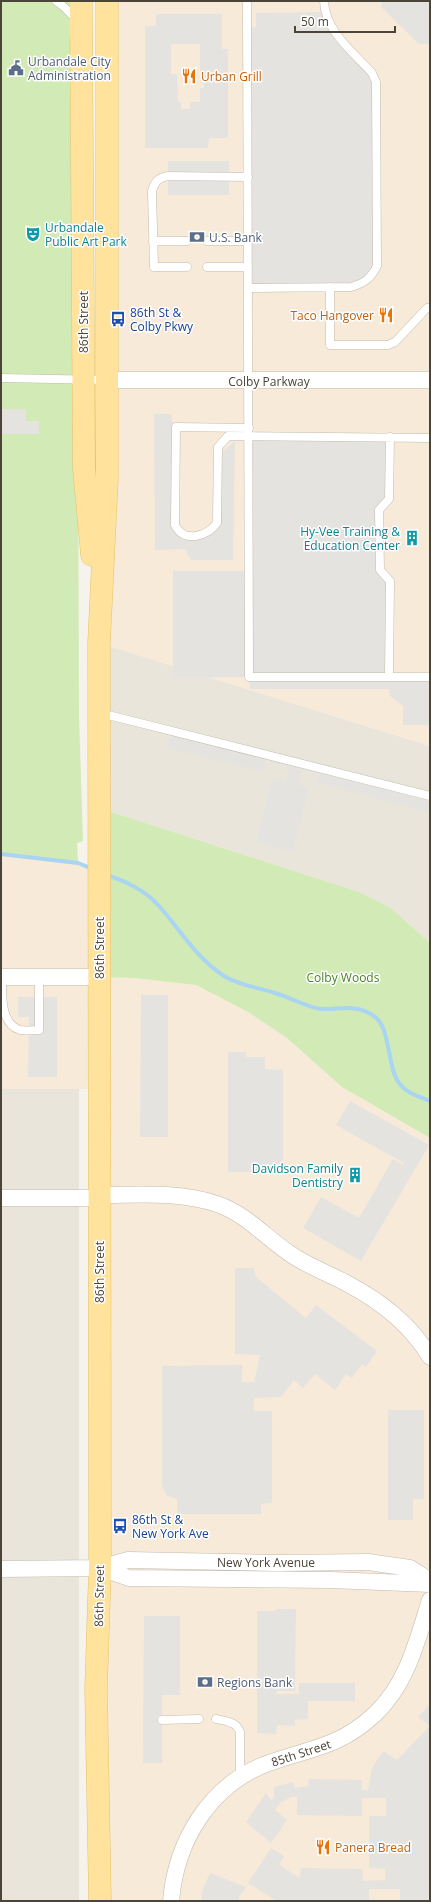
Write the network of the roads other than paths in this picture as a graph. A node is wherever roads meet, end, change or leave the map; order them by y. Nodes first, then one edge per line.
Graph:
1 (56, 1) edge
2 (81, 1) edge
3 (107, 1) edge
4 (247, 1) edge
5 (324, 1) edge
6 (82, 26) junction
7 (248, 177) junction
8 (153, 241) junction
9 (188, 241) dead end
10 (207, 241) dead end
11 (248, 241) junction
12 (187, 267) dead end
13 (207, 267) dead end
14 (248, 267) junction
15 (248, 288) junction
16 (330, 288) junction
17 (430, 308) edge
18 (1, 378) edge
19 (83, 380) junction
20 (107, 380) junction
21 (430, 380) edge
22 (248, 381) junction
23 (249, 433) junction
24 (390, 437) junction
25 (430, 438) edge
26 (99, 643) junction
27 (389, 677) junction
28 (430, 677) edge
29 (100, 713) junction
30 (430, 796) edge
31 (1, 977) edge
32 (39, 977) junction
33 (99, 977) junction
34 (99, 1197) junction
35 (1, 1198) edge
36 (425, 1341) edge
37 (430, 1357) edge
38 (100, 1568) junction
39 (1, 1569) edge
40 (430, 1581) edge
41 (430, 1584) edge
42 (430, 1600) edge
43 (199, 1719) dead end
44 (216, 1719) dead end
45 (162, 1720) dead end
46 (240, 1778) junction
47 (100, 1901) edge
48 (171, 1901) edge

1 - 6 lane
2 - 6 main road, 86th Street
3 - 20 main road, 86th Street
4 - 7 lane
5 - 16 lane
6 - 19 main road, 86th Street
7 - 8 lane
7 - 11 lane
8 - 9 lane
8 - 12 lane
10 - 11 lane
11 - 14 lane
13 - 14 lane
14 - 15 lane
15 - 16 lane
15 - 22 lane
16 - 17 lane
18 - 19 lane
19 - 20 lane
19 - 26 main road, 86th Street
20 - 22 street, Colby Parkway
20 - 26 main road, 86th Street
21 - 22 street, Colby Parkway
22 - 23 lane
23 - 23 lane
23 - 24 lane
23 - 27 lane
24 - 25 lane
24 - 27 lane
26 - 29 main road, 86th Street
27 - 28 lane
29 - 30 lane
29 - 33 main road, 86th Street
31 - 32 street
31 - 32 lane
32 - 33 street
33 - 34 main road, 86th Street
34 - 35 street
34 - 36 street
34 - 38 main road, 86th Street
36 - 37 street
38 - 39 street, New York Avenue
38 - 40 street, New York Avenue
38 - 41 street, New York Avenue
38 - 47 main road, 86th Street
42 - 46 street, 85th Street
43 - 45 lane
44 - 46 lane
46 - 48 street, 85th Street

